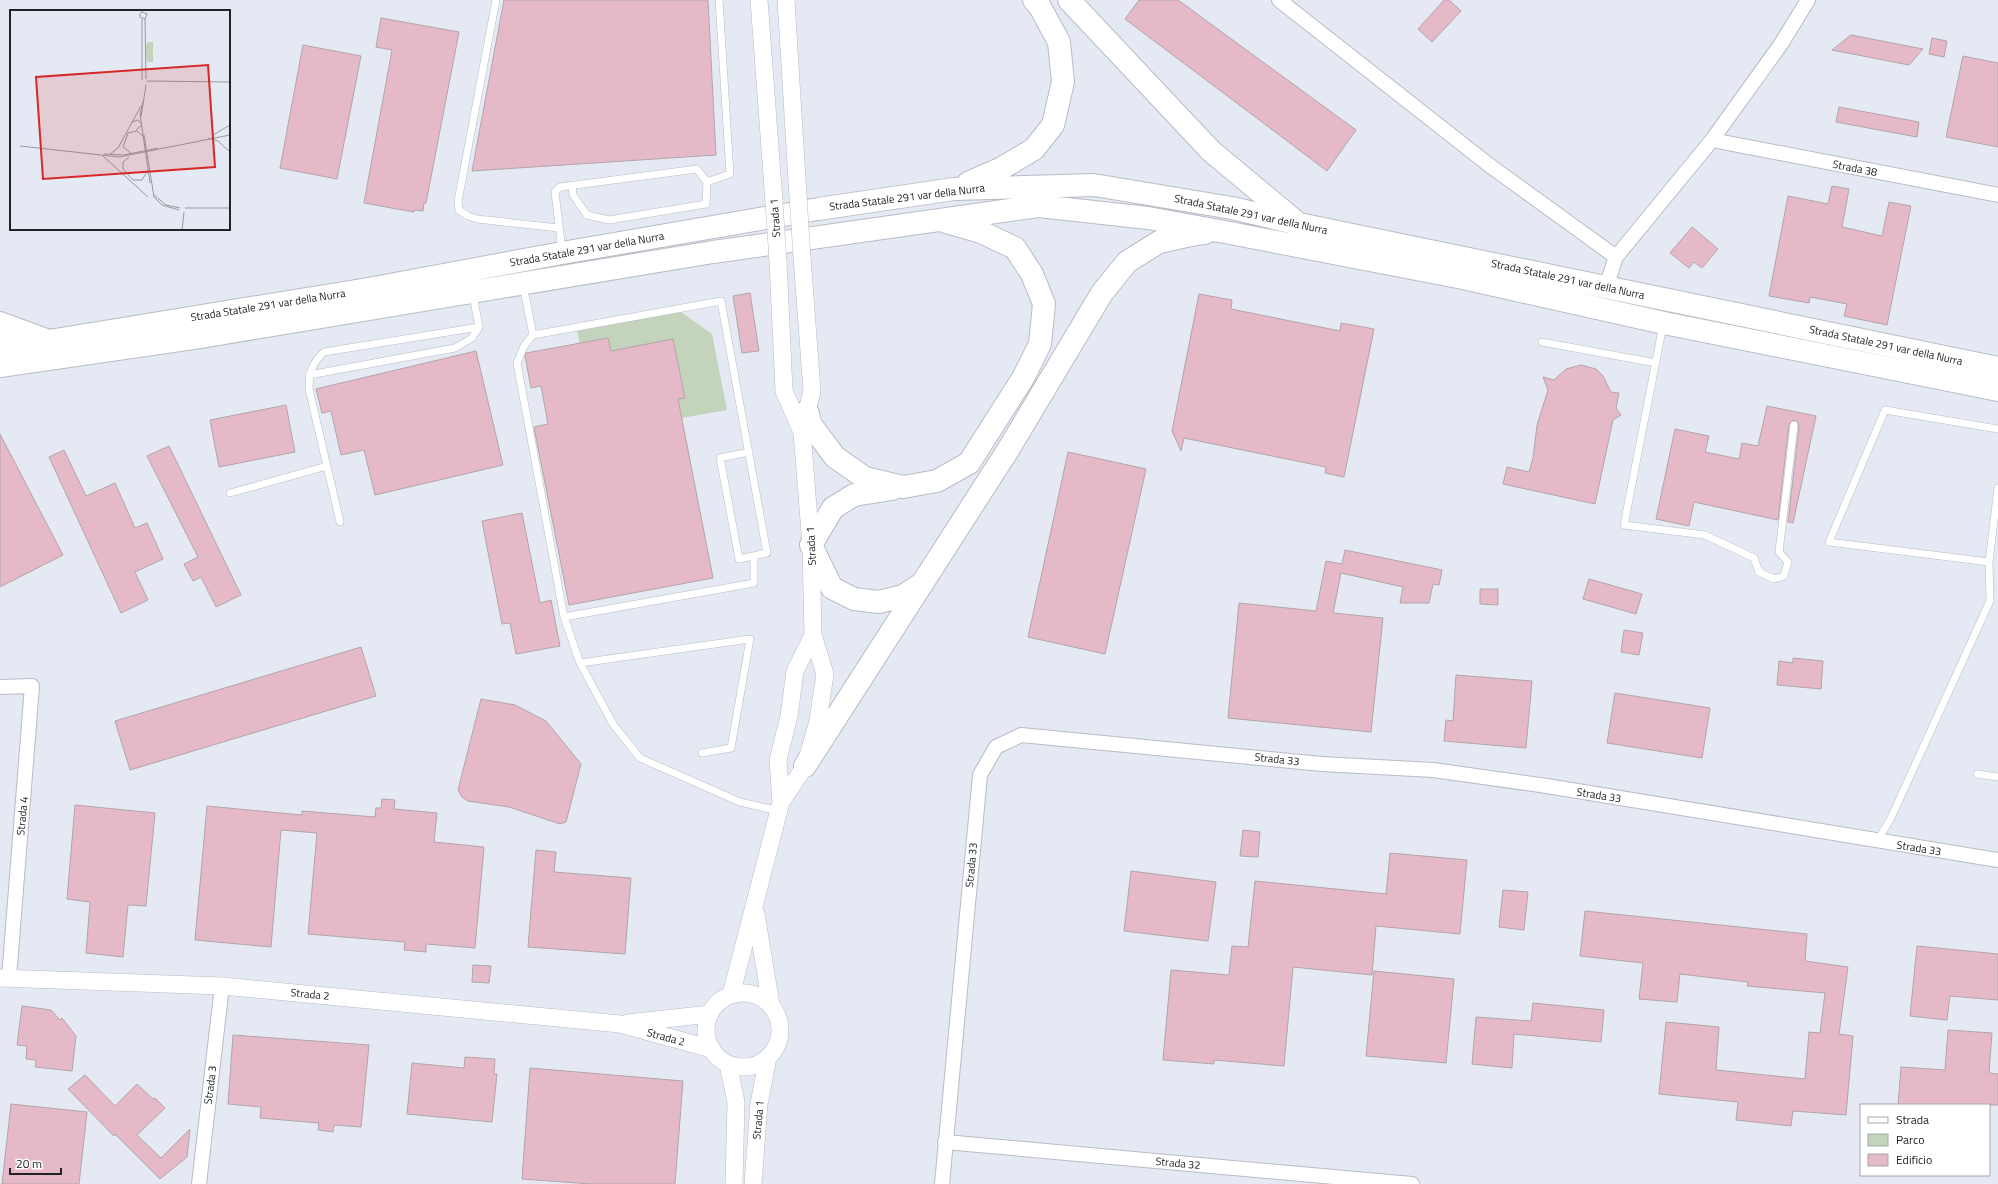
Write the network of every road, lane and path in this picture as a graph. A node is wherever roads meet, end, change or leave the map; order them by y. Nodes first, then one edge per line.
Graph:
1 (496, 0) edge
2 (719, 0) edge
3 (759, 0) edge
4 (786, 0) edge
5 (1034, 0) edge
6 (1069, 0) edge
7 (1279, 0) edge
8 (1808, 0) edge
9 (1712, 140) junction
10 (707, 182) junction
11 (572, 185) junction
12 (954, 189) junction
13 (1998, 195) edge
14 (935, 219) junction
15 (1299, 224) junction
16 (559, 228) junction
17 (1230, 233) junction
18 (562, 253) junction
19 (1616, 257) junction
20 (523, 283) junction
21 (1606, 287) junction
22 (473, 293) junction
23 (1664, 322) junction
24 (0, 323) edge
25 (478, 327) junction
26 (533, 335) junction
27 (48, 341) junction
28 (1542, 342) dead end
29 (0, 346) edge
30 (1656, 363) junction
31 (0, 366) edge
32 (1998, 368) edge
33 (309, 375) junction
34 (1998, 390) edge
35 (807, 411) junction
36 (1794, 425) dead end
37 (1998, 429) edge
38 (802, 432) junction
39 (749, 452) junction
40 (327, 466) junction
41 (903, 487) junction
42 (1998, 488) edge
43 (230, 494) dead end
44 (340, 522) dead end
45 (811, 545) junction
46 (754, 556) junction
47 (1989, 562) junction
48 (924, 583) junction
49 (564, 617) junction
50 (813, 635) junction
51 (580, 663) junction
52 (0, 687) edge
53 (702, 753) dead end
54 (805, 766) junction
55 (1977, 774) dead end
56 (1998, 777) edge
57 (780, 806) junction
58 (1877, 841) junction
59 (1998, 860) edge
60 (755, 908) junction
61 (4, 978) edge
62 (222, 986) junction
63 (731, 995) junction
64 (771, 1005) junction
65 (710, 1014) junction
66 (620, 1024) junction
67 (712, 1049) junction
68 (768, 1057) junction
69 (728, 1064) junction
70 (945, 1142) junction
71 (199, 1184) edge
72 (734, 1184) edge
73 (753, 1184) edge
74 (942, 1184) edge
75 (1406, 1184) edge

1 - 16 lane
2 - 10 lane
3 - 38 street, Strada 1, bridge
4 - 35 street, Strada 1, bridge
5 - 12 main road
6 - 15 main road
7 - 19 street
8 - 9 street
9 - 13 street, Strada 38
9 - 19 street
10 - 11 lane
10 - 11 lane
11 - 16 lane
12 - 15 main road, Strada Statale 291 var della Nurra
12 - 18 main road, Strada Statale 291 var della Nurra
14 - 17 main road, Strada Statale 291 var della Nurra
14 - 20 main road, Strada Statale 291 var della Nurra
14 - 41 main road
15 - 21 main road, Strada Statale 291 var della Nurra
16 - 18 lane
17 - 23 main road, Strada Statale 291 var della Nurra
17 - 48 main road
18 - 27 main road, Strada Statale 291 var della Nurra
19 - 21 street
20 - 22 main road, Strada Statale 291 var della Nurra
20 - 26 lane
21 - 32 main road, Strada Statale 291 var della Nurra
22 - 25 lane
22 - 31 main road, Strada Statale 291 var della Nurra
23 - 30 lane
23 - 34 main road, Strada Statale 291 var della Nurra
24 - 27 main road
25 - 33 lane
25 - 33 lane
26 - 39 lane
26 - 49 lane
27 - 29 main road, Strada Statale 291 var della Nurra
28 - 30 lane
30 - 36 lane
33 - 40 lane
35 - 38 street, Strada 1
35 - 41 main road
37 - 47 lane
38 - 45 street, Strada 1
39 - 46 lane
39 - 46 lane
40 - 43 lane
40 - 44 lane
41 - 45 main road
42 - 47 lane
45 - 48 main road
45 - 50 street, Strada 1
46 - 49 lane
47 - 58 lane
48 - 54 main road
49 - 51 lane
50 - 54 street, Strada 1
50 - 57 street, Strada 1
51 - 53 lane
51 - 57 lane
52 - 61 street, Strada 4
54 - 57 street, Strada 1
55 - 56 lane
57 - 60 street, Strada 1
58 - 59 street, Strada 33
58 - 70 street, Strada 33
60 - 63 street, Strada 1
60 - 64 street, Strada 1
61 - 62 street, Strada 2
62 - 66 street, Strada 2
62 - 71 street, Strada 3
63 - 64 street
63 - 65 street
64 - 68 street
65 - 66 street, Strada 2
65 - 67 street
66 - 67 street, Strada 2
67 - 69 street
68 - 69 street
68 - 73 street, Strada 1
69 - 72 street, Strada 1
70 - 74 street, Strada 33
70 - 75 street, Strada 32

